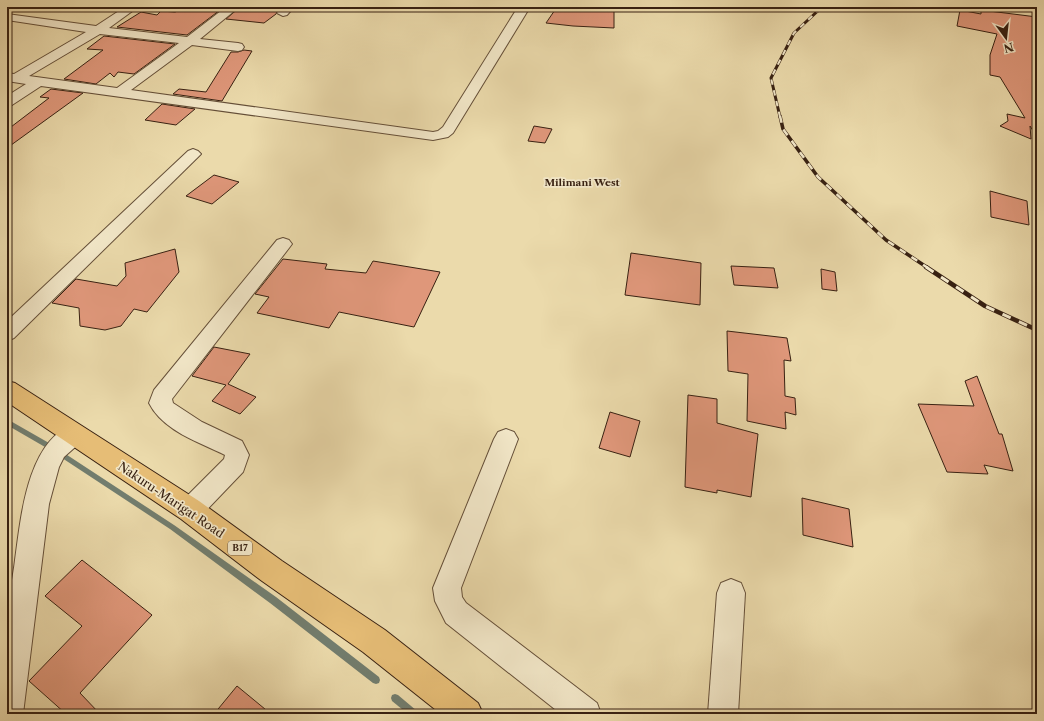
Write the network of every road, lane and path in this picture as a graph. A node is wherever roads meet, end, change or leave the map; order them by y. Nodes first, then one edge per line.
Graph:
1 (132, 7) edge
2 (233, 7) edge
3 (524, 7) edge
4 (7, 17) edge
5 (98, 30) junction
6 (190, 41) junction
7 (238, 47) dead end
8 (11, 78) edge
9 (38, 82) junction
10 (120, 92) junction
11 (7, 102) edge
12 (193, 154) dead end
13 (282, 244) dead end
14 (7, 333) edge
15 (7, 390) edge
16 (74, 434) junction
17 (506, 439) dead end
18 (190, 510) junction
19 (731, 593) dead end
20 (8, 714) edge
21 (467, 714) edge
22 (586, 714) edge
23 (723, 714) edge

1 - 5 street
2 - 6 street
3 - 10 street
4 - 5 street
5 - 6 street
5 - 8 street
6 - 7 street
6 - 10 street
8 - 9 street
9 - 10 street
9 - 11 street
12 - 14 street
13 - 18 street
15 - 16 main road, Nakuru-Marigat Road / B17
16 - 18 main road, Nakuru-Marigat Road / B17
16 - 20 street
17 - 22 street
18 - 21 main road, Nakuru-Marigat Road / B17
19 - 23 street

